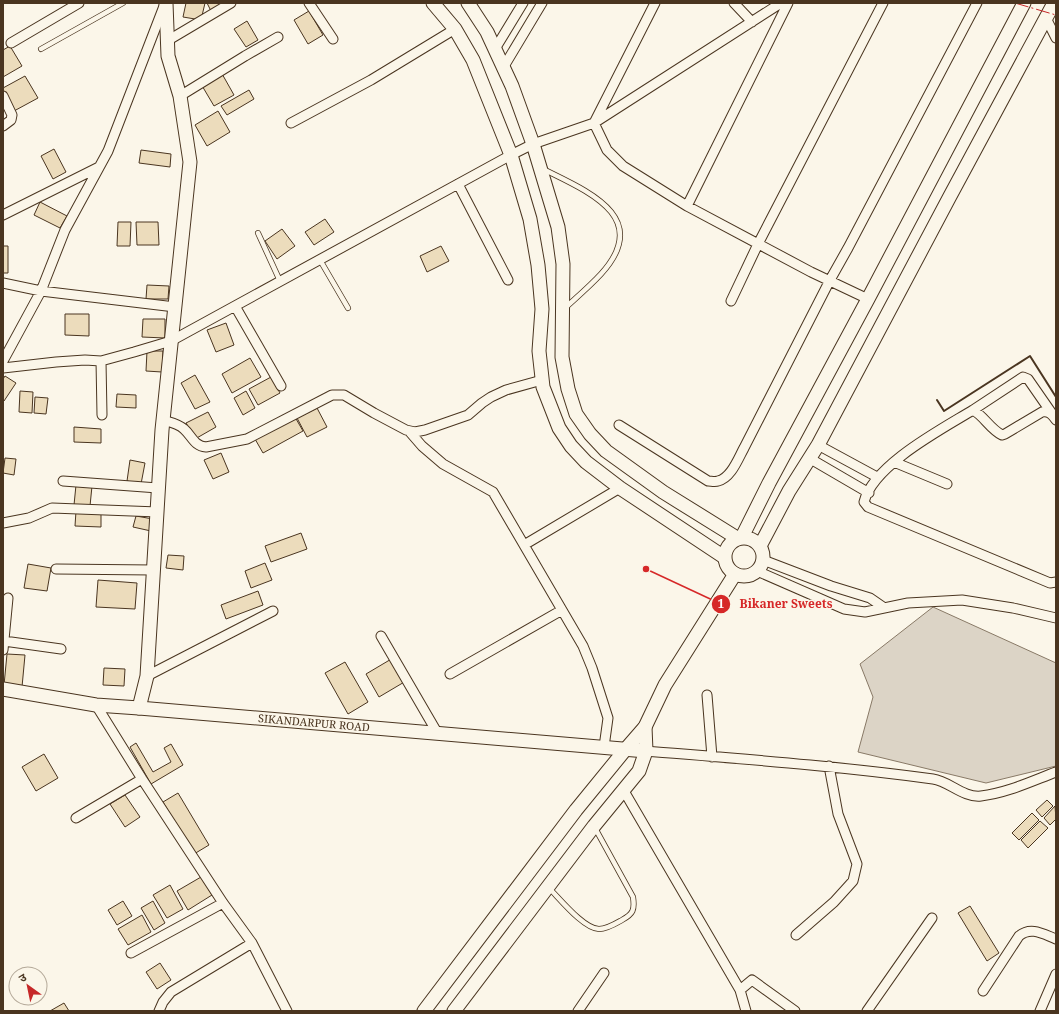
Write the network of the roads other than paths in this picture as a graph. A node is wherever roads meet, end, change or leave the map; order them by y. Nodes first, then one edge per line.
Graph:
1 (79, 3) edge
2 (123, 3) edge
3 (166, 3) edge
4 (231, 3) edge
5 (309, 3) edge
6 (433, 3) edge
7 (468, 3) edge
8 (523, 3) edge
9 (542, 3) edge
10 (655, 3) edge
11 (734, 3) edge
12 (781, 3) edge
13 (788, 3) edge
14 (883, 3) edge
15 (977, 3) edge
16 (1024, 3) edge
17 (1054, 3) edge
18 (1046, 18) junction
19 (752, 22) junction
20 (455, 29) junction
21 (278, 37) dead end
22 (1056, 38) edge
23 (333, 39) dead end
24 (167, 41) junction
25 (10, 43) dead end
26 (41, 49) dead end
27 (495, 49) junction
28 (503, 68) junction
29 (3, 96) edge
30 (180, 96) junction
31 (291, 123) dead end
32 (594, 123) junction
33 (3, 126) edge
34 (533, 144) junction
35 (510, 155) junction
36 (99, 167) junction
37 (540, 167) junction
38 (458, 184) junction
39 (687, 206) junction
40 (3, 215) edge
41 (258, 233) dead end
42 (758, 244) junction
43 (320, 260) junction
44 (508, 280) dead end
45 (830, 280) junction
46 (280, 281) junction
47 (3, 283) edge
48 (41, 291) junction
49 (868, 299) junction
50 (731, 301) dead end
51 (234, 306) junction
52 (175, 307) junction
53 (348, 308) dead end
54 (562, 310) junction
55 (171, 341) junction
56 (3, 361) edge
57 (100, 361) junction
58 (3, 368) edge
59 (542, 380) junction
60 (281, 386) dead end
61 (973, 410) junction
62 (102, 415) dead end
63 (1055, 418) edge
64 (163, 420) junction
65 (619, 425) dead end
66 (410, 431) junction
67 (818, 445) junction
68 (810, 458) junction
69 (894, 462) junction
70 (877, 477) junction
71 (63, 481) dead end
72 (947, 484) dead end
73 (158, 488) junction
74 (620, 488) junction
75 (869, 493) junction
76 (158, 512) junction
77 (3, 523) edge
78 (740, 538) junction
79 (524, 545) junction
80 (760, 546) junction
81 (724, 557) junction
82 (760, 566) junction
83 (56, 569) dead end
84 (153, 570) junction
85 (735, 574) junction
86 (1056, 582) edge
87 (8, 598) dead end
88 (883, 607) junction
89 (562, 610) junction
90 (273, 611) dead end
91 (1056, 618) edge
92 (381, 636) dead end
93 (3, 645) edge
94 (61, 649) dead end
95 (450, 674) dead end
96 (147, 676) junction
97 (3, 689) edge
98 (707, 695) dead end
99 (96, 705) junction
100 (139, 708) junction
101 (645, 727) junction
102 (438, 734) junction
103 (604, 747) junction
104 (625, 750) junction
105 (646, 751) junction
106 (712, 757) junction
107 (829, 766) junction
108 (1056, 772) edge
109 (142, 779) junction
110 (624, 791) junction
111 (76, 818) dead end
112 (594, 826) junction
113 (548, 887) junction
114 (223, 903) junction
115 (932, 918) dead end
116 (796, 936) dead end
117 (1056, 939) edge
118 (252, 943) junction
119 (131, 953) dead end
120 (604, 973) dead end
121 (1056, 974) edge
122 (740, 990) junction
123 (983, 991) dead end
124 (159, 1011) edge
125 (287, 1011) edge
126 (424, 1011) edge
127 (454, 1011) edge
128 (578, 1011) edge
129 (746, 1011) edge
130 (795, 1011) edge
131 (867, 1011) edge
132 (1040, 1011) edge

1 - 25 street
2 - 26 lane
3 - 24 street
3 - 36 street
4 - 24 street
5 - 23 street
6 - 20 street
7 - 27 street
8 - 27 street
9 - 28 street
10 - 32 street
11 - 19 street
12 - 19 street
13 - 39 street
14 - 42 street
15 - 45 street
16 - 49 street
17 - 18 street
18 - 22 street
18 - 67 street
19 - 32 street
20 - 31 street
20 - 35 street
21 - 30 street
24 - 30 street
27 - 28 street
28 - 34 street
29 - 33 street
30 - 52 street
32 - 34 street
32 - 39 street
34 - 35 street
34 - 37 street
35 - 38 street
35 - 59 street
36 - 40 street
36 - 48 street
37 - 54 street
37 - 54 lane
38 - 43 street
38 - 44 street
39 - 42 street
41 - 46 lane
42 - 45 street
42 - 50 street
43 - 46 street
43 - 53 lane
45 - 49 street
45 - 65 street
46 - 51 street
47 - 48 street
48 - 52 street
48 - 56 street
49 - 78 street
51 - 55 street
51 - 60 street
52 - 55 street
54 - 78 street
55 - 57 street
55 - 64 street
57 - 58 street
57 - 62 street
59 - 66 street
59 - 74 street
61 - 63 street
61 - 63 street
61 - 69 street
64 - 66 street
64 - 73 street
66 - 79 street
67 - 68 street
67 - 70 street
68 - 75 street
68 - 80 street
69 - 70 street
69 - 72 street
70 - 75 street
71 - 73 street
73 - 76 street
74 - 79 street
74 - 81 street
75 - 86 street
76 - 77 street
76 - 84 street
78 - 80 street
78 - 81 street
79 - 89 street
80 - 82 street
81 - 85 street
82 - 85 street
82 - 88 street
82 - 88 street
83 - 84 street
84 - 96 street
85 - 101 street
87 - 93 street
88 - 91 street
89 - 95 street
89 - 103 street
90 - 96 street
92 - 102 street
93 - 94 street
96 - 100 street
97 - 99 street, SIKANDARPUR ROAD
98 - 106 street
99 - 100 street, SIKANDARPUR ROAD
99 - 109 street
100 - 102 street, SIKANDARPUR ROAD
101 - 104 street
101 - 105 street
102 - 103 street, SIKANDARPUR ROAD
103 - 104 street, SIKANDARPUR ROAD
104 - 105 street, SIKANDARPUR ROAD
104 - 126 street
105 - 106 street
105 - 110 street
106 - 107 street
107 - 108 street
107 - 116 street
109 - 111 street
109 - 114 street
110 - 112 street
110 - 122 street
112 - 113 street
112 - 113 lane
113 - 127 street
114 - 118 street
114 - 119 street
115 - 131 street
117 - 123 street
118 - 124 street
118 - 125 street
120 - 128 street
121 - 132 street
122 - 129 street
122 - 130 street

